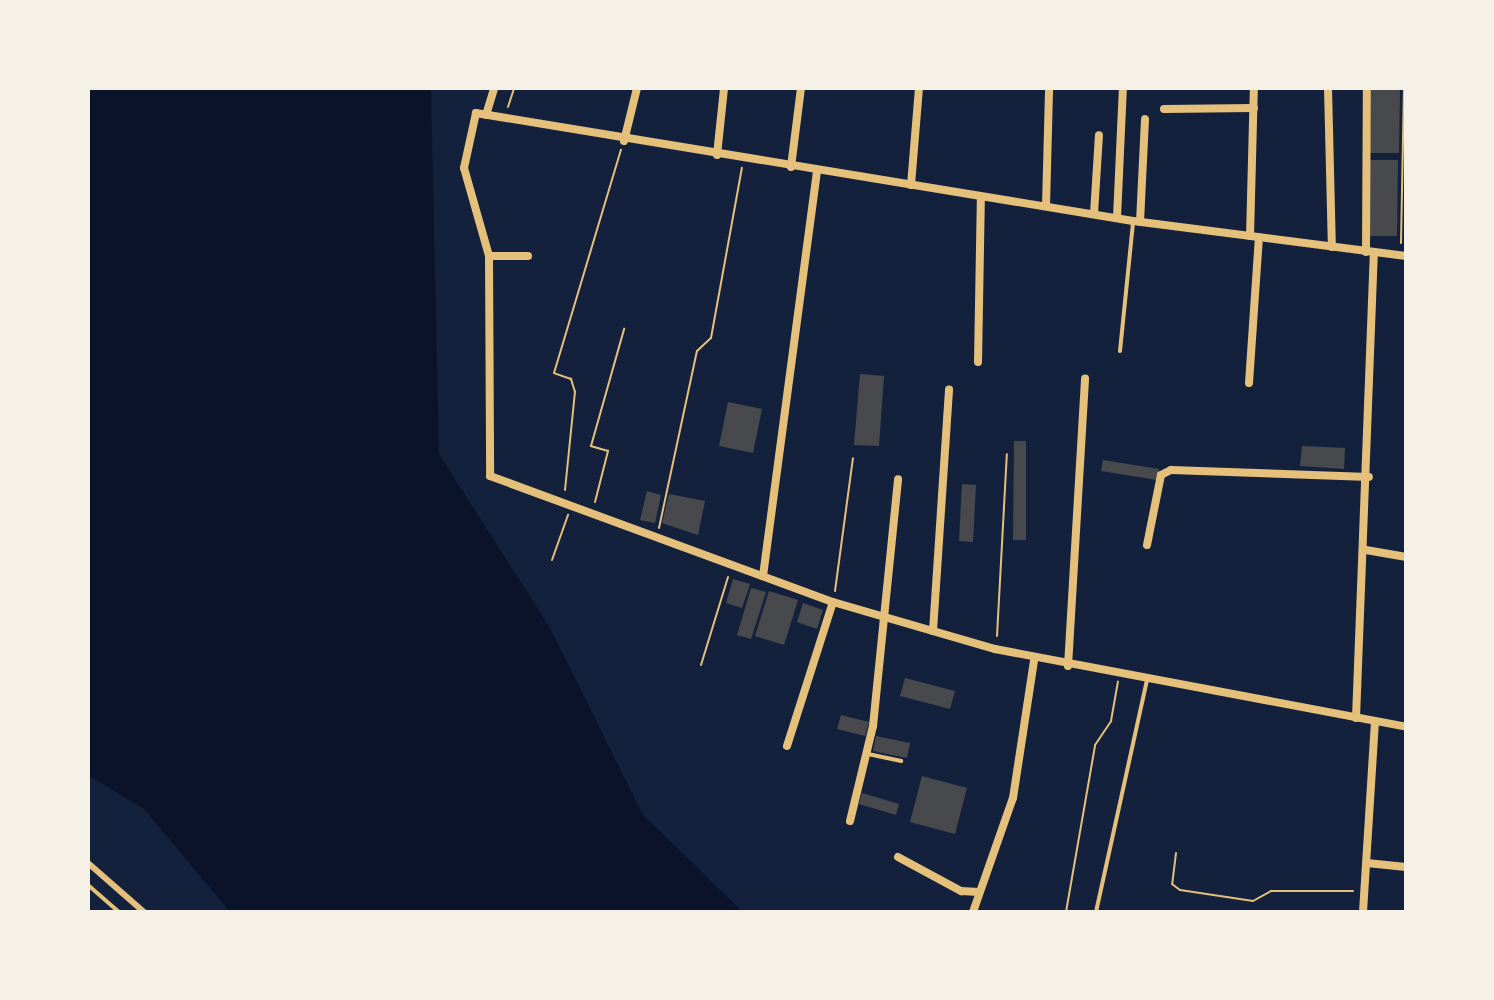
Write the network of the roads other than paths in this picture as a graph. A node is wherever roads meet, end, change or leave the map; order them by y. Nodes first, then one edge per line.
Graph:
1 (494, 88) edge
2 (637, 88) edge
3 (724, 88) edge
4 (801, 88) edge
5 (919, 88) edge
6 (1049, 88) edge
7 (1123, 88) edge
8 (1254, 88) edge
9 (1328, 88) edge
10 (1367, 88) edge
11 (1254, 108) junction
12 (1164, 109) dead end
13 (486, 115) junction
14 (1145, 119) dead end
15 (1099, 135) dead end
16 (624, 141) junction
17 (717, 155) junction
18 (791, 167) junction
19 (817, 170) junction
20 (911, 185) junction
21 (981, 197) junction
22 (1046, 206) junction
23 (1094, 214) junction
24 (1117, 218) junction
25 (1136, 221) junction
26 (1255, 237) junction
27 (1332, 247) junction
28 (1370, 252) junction
29 (489, 256) junction
30 (528, 256) dead end
31 (1404, 256) edge
32 (1120, 351) dead end
33 (978, 362) dead end
34 (1085, 379) dead end
35 (1249, 383) dead end
36 (949, 390) dead end
37 (1369, 477) junction
38 (898, 479) dead end
39 (1147, 545) dead end
40 (1366, 550) junction
41 (1406, 557) edge
42 (763, 576) junction
43 (833, 602) junction
44 (884, 618) junction
45 (933, 631) junction
46 (1034, 660) junction
47 (1068, 666) junction
48 (1148, 676) junction
49 (1356, 718) junction
50 (1375, 722) junction
51 (1406, 727) edge
52 (787, 746) dead end
53 (868, 754) junction
54 (901, 761) dead end
55 (850, 821) dead end
56 (898, 857) dead end
57 (88, 863) edge
58 (1367, 863) junction
59 (1406, 867) edge
60 (88, 885) edge
61 (979, 892) junction
62 (119, 912) edge
63 (144, 912) edge
64 (973, 912) edge
65 (1096, 912) edge
66 (1363, 912) edge

1 - 13 street
2 - 16 street
3 - 17 street
4 - 18 street
5 - 20 street
6 - 22 street
7 - 24 street
8 - 11 street
9 - 27 street
10 - 28 street
11 - 12 street
11 - 26 street
13 - 16 street
13 - 29 street
14 - 25 street
15 - 23 street
16 - 17 street
17 - 18 street
18 - 19 street
19 - 20 street
19 - 42 street
20 - 21 street
21 - 22 street
21 - 33 street
22 - 23 street
23 - 24 street
24 - 25 street
25 - 26 street
25 - 32 lane
26 - 27 street
26 - 35 street
27 - 28 street
28 - 31 street
28 - 37 street
29 - 30 street
29 - 42 street
34 - 47 street
36 - 45 street
37 - 39 street
37 - 40 street
38 - 44 street
40 - 41 street
40 - 49 street
42 - 43 street
43 - 44 street
43 - 52 street
44 - 45 street
44 - 53 street
45 - 46 street
46 - 47 street
46 - 61 street
47 - 48 street
48 - 49 street
48 - 65 lane
49 - 50 street
50 - 51 street
50 - 58 street
53 - 54 lane
53 - 55 street
56 - 61 street
57 - 63 street
58 - 59 street
58 - 66 street
60 - 62 lane
61 - 64 street

